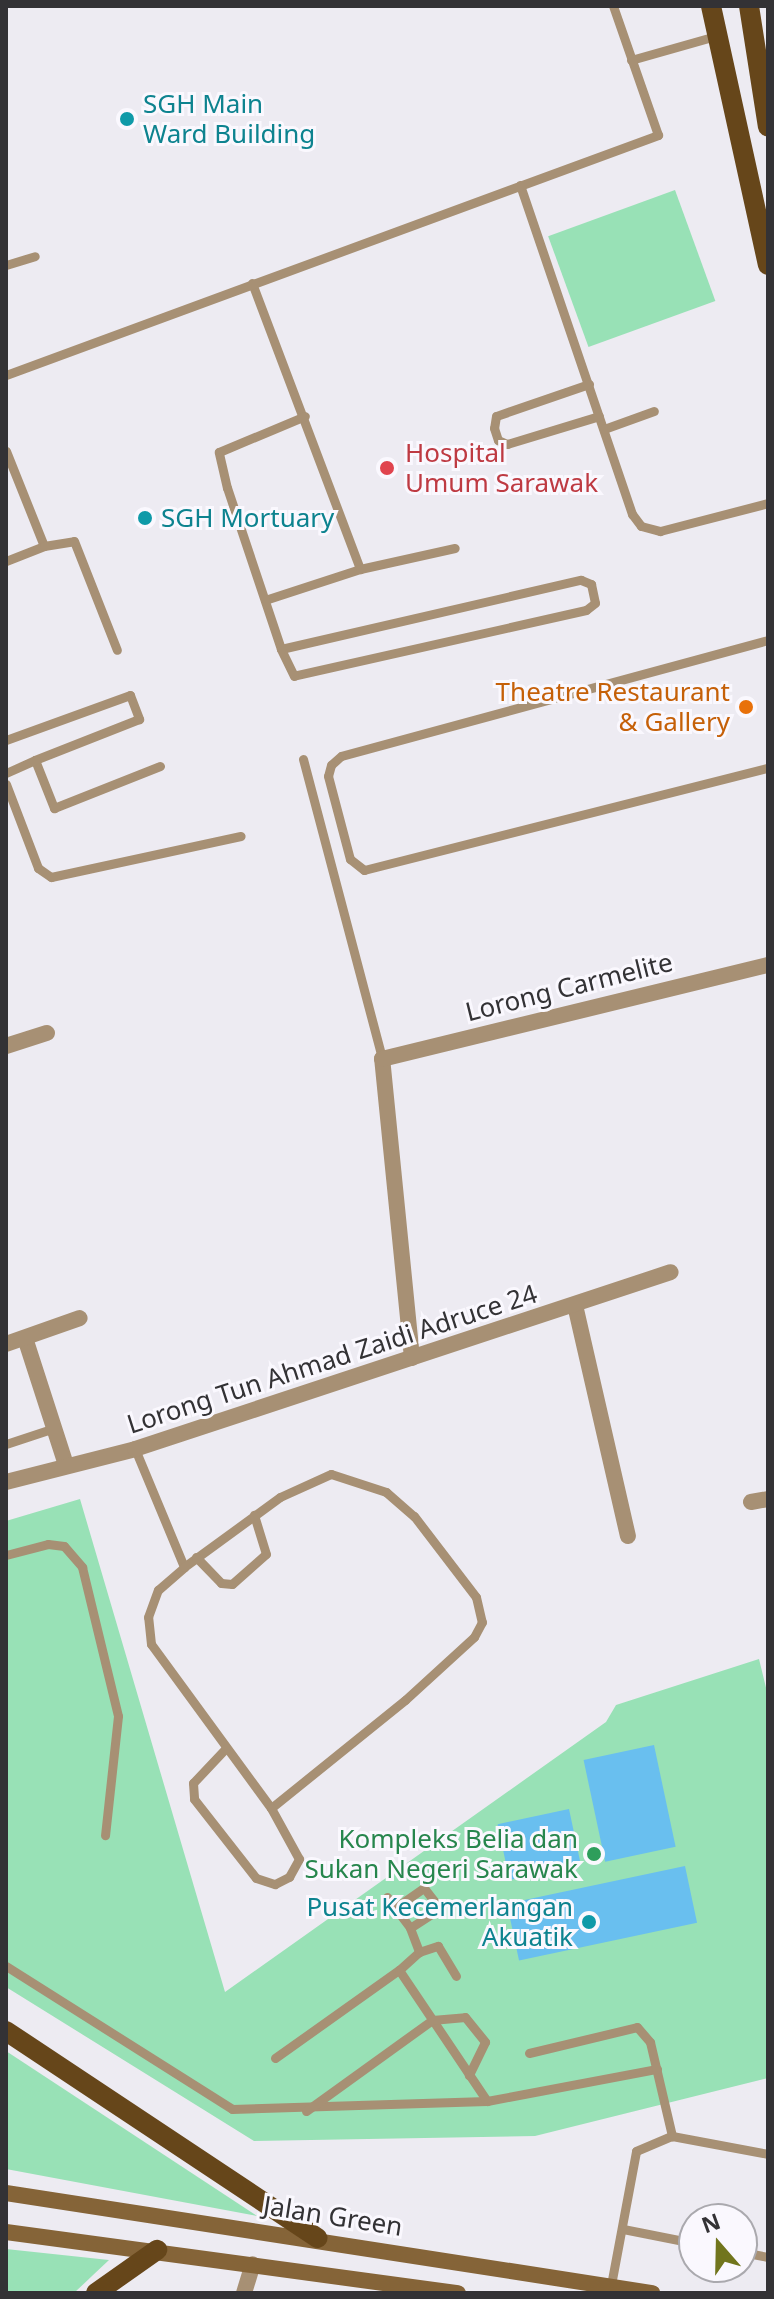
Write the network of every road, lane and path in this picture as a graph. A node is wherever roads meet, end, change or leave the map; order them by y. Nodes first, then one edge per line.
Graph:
1 (613, 6) edge
2 (711, 6) edge
3 (749, 6) edge
4 (716, 36) junction
5 (631, 60) junction
6 (768, 127) edge
7 (520, 185) junction
8 (35, 256) dead end
9 (6, 265) edge
10 (768, 265) edge
11 (252, 283) junction
12 (6, 375) edge
13 (589, 384) junction
14 (654, 411) dead end
15 (305, 416) junction
16 (599, 416) junction
17 (604, 429) junction
18 (6, 451) edge
19 (768, 503) edge
20 (44, 546) junction
21 (455, 548) dead end
22 (6, 561) edge
23 (360, 569) junction
24 (265, 600) junction
25 (768, 640) edge
26 (281, 649) junction
27 (117, 650) dead end
28 (6, 740) edge
29 (303, 759) dead end
30 (35, 760) junction
31 (160, 766) dead end
32 (768, 768) edge
33 (6, 773) edge
34 (7, 791) edge
35 (241, 836) dead end
36 (768, 965) edge
37 (47, 1033) dead end
38 (6, 1046) edge
39 (382, 1059) junction
40 (671, 1272) dead end
41 (575, 1305) junction
42 (80, 1318) dead end
43 (25, 1338) junction
44 (6, 1344) edge
45 (412, 1358) junction
46 (54, 1428) junction
47 (6, 1444) edge
48 (135, 1449) junction
49 (66, 1465) junction
50 (6, 1482) edge
51 (254, 1515) junction
52 (628, 1536) dead end
53 (6, 1555) edge
54 (196, 1557) junction
55 (184, 1567) junction
56 (226, 1748) junction
57 (271, 1808) junction
58 (105, 1835) dead end
59 (387, 1897) dead end
60 (395, 1908) junction
61 (410, 1928) junction
62 (419, 1952) junction
63 (6, 1966) edge
64 (399, 1970) junction
65 (456, 1976) dead end
66 (432, 2020) junction
67 (6, 2031) edge
68 (529, 2053) dead end
69 (275, 2058) dead end
70 (657, 2069) junction
71 (469, 2075) junction
72 (487, 2101) junction
73 (306, 2111) junction
74 (672, 2136) junction
75 (768, 2154) edge
76 (6, 2193) edge
77 (623, 2229) junction
78 (6, 2232) edge
79 (317, 2238) junction
80 (678, 2240) edge
81 (157, 2250) junction
82 (253, 2264) junction
83 (611, 2285) junction
84 (96, 2293) edge
85 (244, 2293) edge
86 (457, 2293) edge
87 (652, 2293) edge

1 - 5 lane
2 - 4 main road
3 - 6 main road
4 - 5 lane
4 - 10 main road
5 - 7 lane
7 - 11 lane
7 - 13 lane
8 - 9 lane
11 - 12 lane
11 - 15 lane
13 - 16 lane
13 - 16 lane
14 - 17 lane
15 - 23 lane
15 - 24 lane
16 - 17 lane
17 - 19 lane
18 - 20 lane
20 - 22 lane
20 - 27 lane
21 - 23 lane
23 - 24 lane
24 - 26 lane
25 - 32 lane
26 - 26 lane
28 - 30 lane
29 - 39 lane
30 - 31 lane
30 - 33 lane
34 - 35 lane
36 - 39 street, Lorong Carmelite
37 - 38 street
39 - 45 street
40 - 41 street, Lorong Tun Ahmad Zaidi Adruce 24
41 - 45 street, Lorong Tun Ahmad Zaidi Adruce 24
41 - 52 street
42 - 43 street
43 - 44 street
43 - 46 street
45 - 48 street, Lorong Tun Ahmad Zaidi Adruce 24
46 - 47 lane
46 - 49 street
48 - 49 street, Lorong Tun Ahmad Zaidi Adruce 24
48 - 55 lane
49 - 50 street, Lorong Tun Ahmad Zaidi Adruce 24
51 - 54 lane
51 - 54 lane
51 - 57 lane
53 - 58 lane
54 - 55 lane
55 - 56 lane
56 - 57 lane
56 - 57 lane
59 - 60 lane
60 - 61 lane
60 - 61 lane
61 - 62 lane
62 - 64 lane
62 - 65 lane
63 - 73 lane
64 - 66 lane
64 - 69 lane
66 - 71 lane
66 - 71 lane
66 - 73 lane
67 - 79 main road
68 - 70 lane
70 - 72 lane
70 - 74 lane
71 - 72 lane
72 - 73 lane
74 - 75 lane
74 - 77 lane
76 - 79 main road, Jalan Green
77 - 80 lane
77 - 83 lane
78 - 81 main road
79 - 83 main road, Jalan Green
81 - 82 main road
81 - 84 main road
82 - 85 street
82 - 86 main road
83 - 87 main road, Jalan Green

